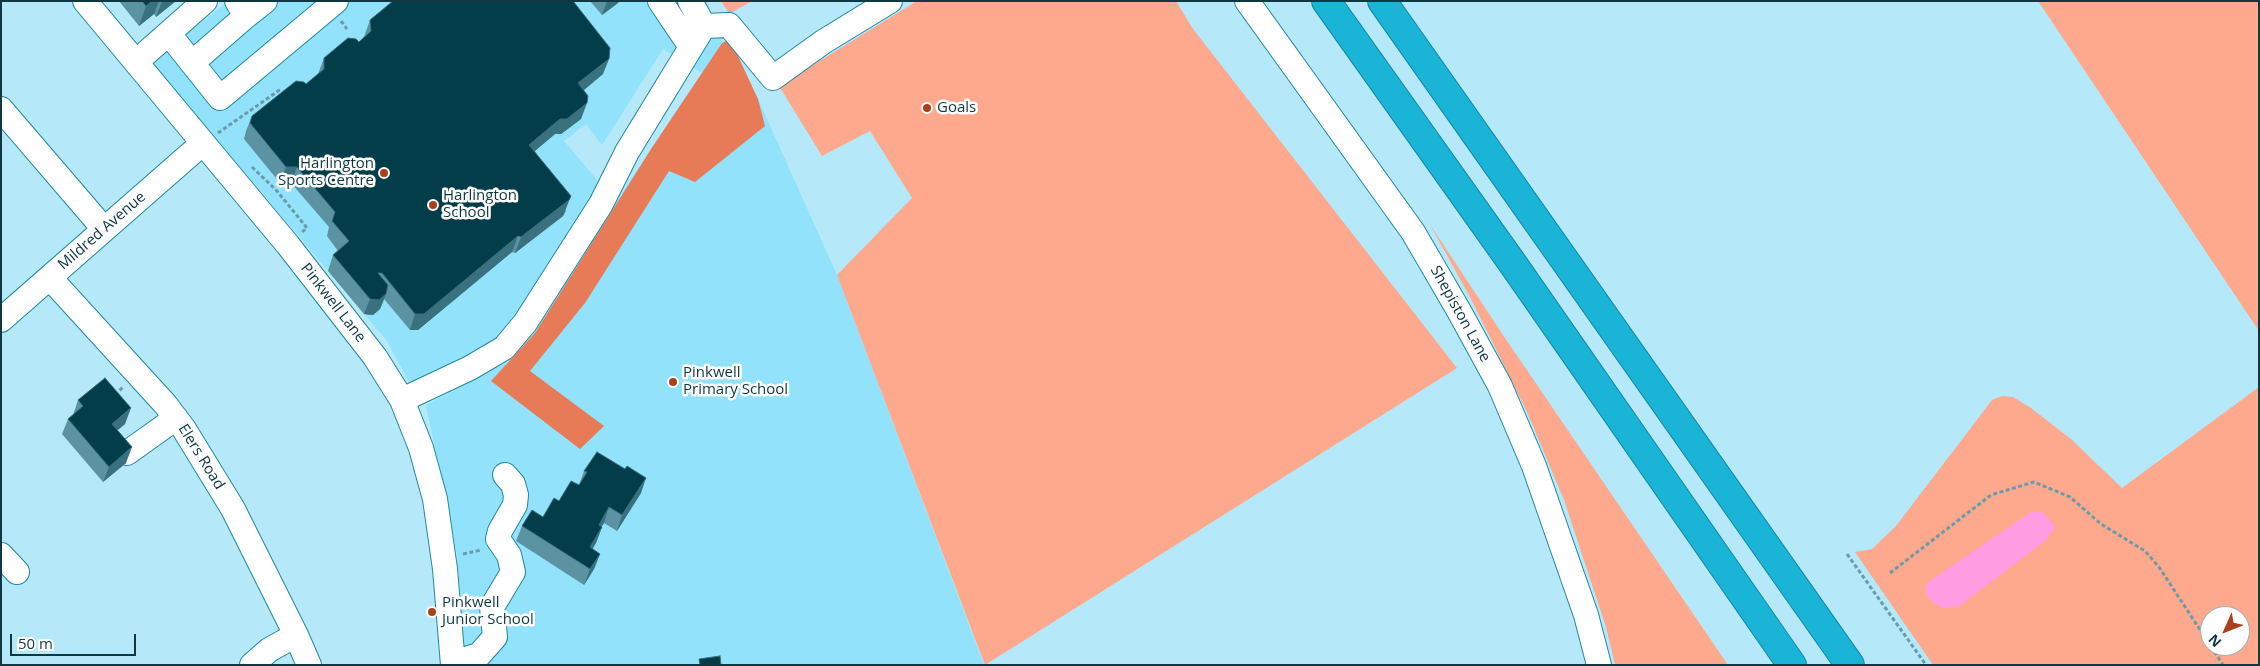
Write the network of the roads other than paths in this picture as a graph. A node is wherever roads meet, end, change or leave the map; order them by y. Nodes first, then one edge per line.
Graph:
1 (85, 1) edge
2 (205, 1) edge
3 (265, 1) edge
4 (336, 1) edge
5 (660, 1) edge
6 (690, 1) edge
7 (890, 1) edge
8 (1247, 1) edge
9 (1326, 1) edge
10 (1382, 1) edge
11 (241, 8) edge
12 (704, 26) junction
13 (169, 34) junction
14 (691, 47) junction
15 (136, 62) junction
16 (192, 63) junction
17 (1, 108) edge
18 (203, 143) junction
19 (104, 229) junction
20 (50, 278) junction
21 (1, 320) edge
22 (402, 400) junction
23 (176, 418) junction
24 (127, 453) edge
25 (505, 476) dead end
26 (296, 635) junction
27 (453, 664) edge
28 (252, 665) edge
29 (309, 665) edge
30 (1599, 665) edge
31 (1792, 665) edge
32 (1850, 665) edge

1 - 15 street, Pinkwell Lane
2 - 13 street
3 - 11 street
4 - 16 street
5 - 14 street
6 - 12 street
7 - 12 street
8 - 30 street, Shepiston Lane
9 - 31 highway
10 - 32 highway
11 - 16 street
12 - 14 street
13 - 15 street
13 - 16 street
14 - 22 street
15 - 18 street, Pinkwell Lane
17 - 19 street
18 - 19 street, Mildred Avenue
18 - 22 street, Pinkwell Lane
19 - 20 street, Mildred Avenue
20 - 21 street, Mildred Avenue
20 - 23 street, Elers Road
22 - 27 street, Pinkwell Lane
23 - 24 street
23 - 26 street, Elers Road
25 - 27 street
26 - 28 street
26 - 29 street, Elers Road

